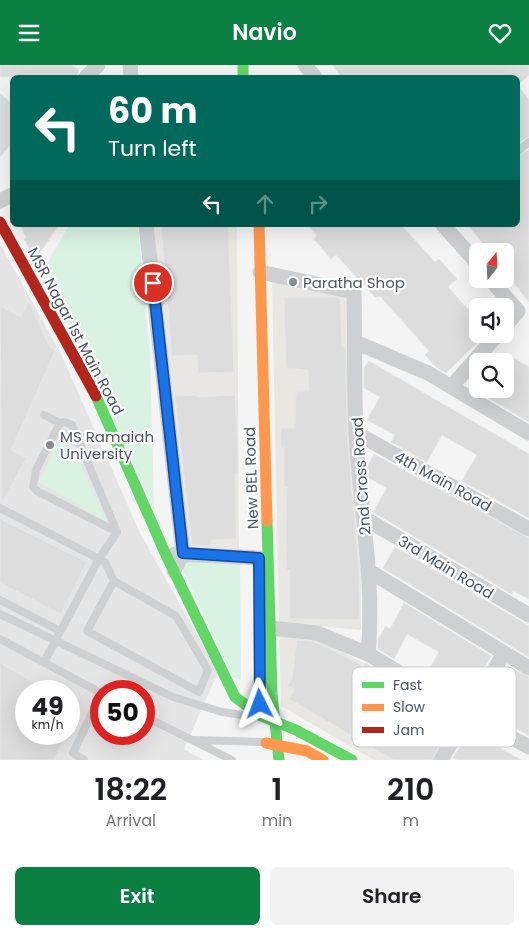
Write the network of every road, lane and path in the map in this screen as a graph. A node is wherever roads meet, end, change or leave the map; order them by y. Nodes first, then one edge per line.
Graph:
1 (98, 65) edge
2 (88, 75) edge
3 (0, 222) edge
4 (146, 227) edge
5 (260, 227) edge
6 (445, 227) edge
7 (4, 235) edge
8 (469, 254) edge
9 (260, 272) junction
10 (498, 288) edge
11 (507, 298) edge
12 (355, 342) junction
13 (490, 343) edge
14 (251, 379) dead end
15 (451, 387) junction
16 (44, 415) dead end
17 (60, 423) junction
18 (356, 433) junction
19 (529, 433) edge
20 (0, 508) edge
21 (364, 518) junction
22 (529, 529) edge
23 (117, 532) junction
24 (183, 553) junction
25 (166, 555) junction
26 (259, 558) junction
27 (99, 559) junction
28 (174, 571) junction
29 (369, 571) junction
30 (114, 581) junction
31 (0, 600) edge
32 (0, 614) edge
33 (529, 615) edge
34 (271, 628) junction
35 (60, 631) junction
36 (0, 639) edge
37 (54, 641) junction
38 (504, 653) junction
39 (259, 654) dead end
40 (368, 654) junction
41 (44, 662) junction
42 (389, 667) edge
43 (496, 667) edge
44 (529, 668) edge
45 (90, 687) edge
46 (260, 700) dead end
47 (90, 716) edge
48 (261, 716) junction
49 (275, 720) junction
50 (155, 722) edge
51 (188, 740) junction
52 (516, 740) edge
53 (279, 744) junction
54 (265, 747) junction
55 (449, 747) edge
56 (529, 747) edge
57 (84, 760) edge
58 (232, 760) edge
59 (279, 760) edge
60 (323, 760) edge
61 (352, 760) edge
62 (441, 760) edge

1 - 2 street
3 - 7 main road, MSR Nagar 1st Main Road
4 - 24 street
5 - 9 main road, New BEL Road
6 - 8 street
7 - 25 main road, MSR Nagar 1st Main Road
9 - 12 street, 2nd Cross Road
9 - 34 main road, New BEL Road
10 - 11 street
12 - 15 street
12 - 18 street, 2nd Cross Road
13 - 15 street
14 - 26 main road, New BEL Road
15 - 19 street
16 - 17 lane
17 - 23 lane
17 - 23 lane
18 - 21 street, 2nd Cross Road
18 - 22 street, 4th Main Road
20 - 27 lane
21 - 29 street, 2nd Cross Road
21 - 33 street, 3rd Main Road
23 - 27 lane
24 - 25 street
24 - 26 street
24 - 28 street
25 - 28 main road, MSR Nagar 1st Main Road
26 - 39 main road, New BEL Road
27 - 30 lane
27 - 35 lane
28 - 48 main road, MSR Nagar 1st Main Road
29 - 38 street
29 - 40 street, 2nd Cross Road
30 - 30 lane
31 - 35 lane
32 - 37 lane
34 - 40 street
34 - 49 main road, New BEL Road
35 - 37 lane
36 - 41 lane
37 - 41 lane
37 - 48 lane
38 - 43 street
38 - 44 street
40 - 42 street
41 - 45 lane
46 - 48 main road
47 - 57 lane
48 - 49 main road
48 - 54 main road
49 - 53 main road, New BEL Road
49 - 61 main road
50 - 51 lane
51 - 54 lane
51 - 58 lane
52 - 56 street
53 - 54 main road
53 - 59 main road, New BEL Road
53 - 60 main road
55 - 62 street

